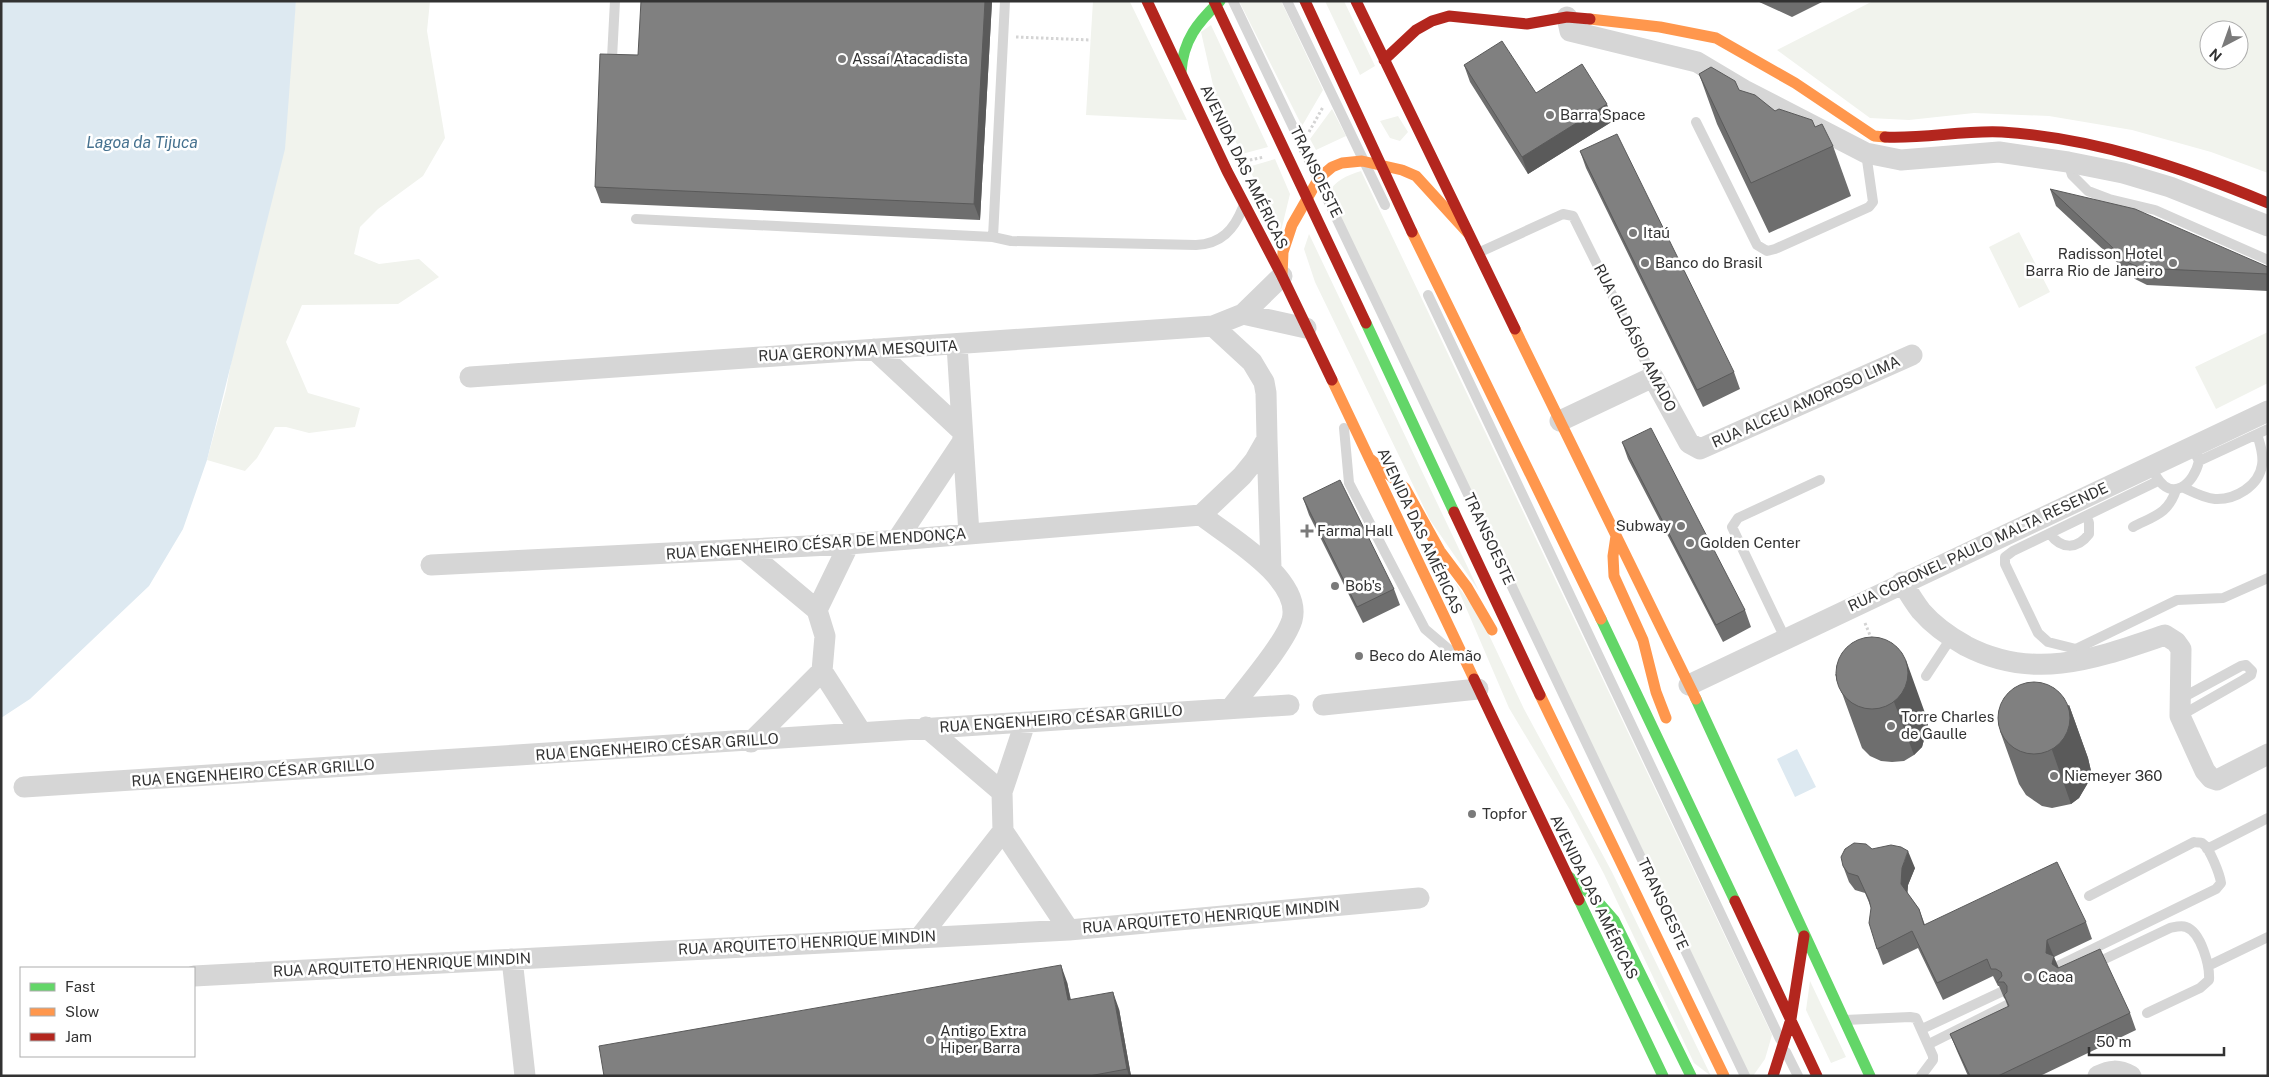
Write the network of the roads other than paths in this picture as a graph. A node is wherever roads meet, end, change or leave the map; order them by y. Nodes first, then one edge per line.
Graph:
1 (615, 1) edge
2 (1005, 1) edge
3 (1147, 1) edge
4 (1234, 1) edge
5 (1287, 1) edge
6 (1305, 1) edge
7 (1356, 1) edge
8 (1217, 2) edge
9 (1514, 8) dead end
10 (1561, 10) junction
11 (1507, 22) junction
12 (612, 58) edge
13 (1384, 60) junction
14 (1181, 72) junction
15 (1696, 122) dead end
16 (1866, 153) junction
17 (1362, 161) junction
18 (2068, 162) junction
19 (1382, 165) junction
20 (1319, 178) junction
21 (1307, 197) junction
22 (1244, 203) junction
23 (2268, 203) edge
24 (636, 219) dead end
25 (1391, 219) dead end
26 (2268, 226) edge
27 (1468, 233) junction
28 (993, 237) junction
29 (1478, 253) junction
30 (2268, 260) edge
31 (1282, 276) junction
32 (1421, 281) dead end
33 (1243, 314) junction
34 (1213, 326) junction
35 (1306, 328) junction
36 (957, 345) junction
37 (874, 349) junction
38 (1912, 355) dead end
39 (470, 377) dead end
40 (1653, 377) junction
41 (1341, 402) junction
42 (2268, 410) edge
43 (1560, 421) junction
44 (2268, 429) edge
45 (2257, 434) junction
46 (962, 436) junction
47 (1267, 439) junction
48 (1700, 449) joint
49 (2195, 454) junction
50 (1370, 458) junction
51 (2154, 474) junction
52 (1820, 480) dead end
53 (2179, 488) junction
54 (1201, 515) junction
55 (2086, 516) junction
56 (2132, 527) dead end
57 (969, 534) junction
58 (2050, 534) junction
59 (1616, 536) junction
60 (897, 540) junction
61 (849, 544) junction
62 (744, 549) junction
63 (431, 565) dead end
64 (1271, 568) junction
65 (2268, 578) edge
66 (1902, 582) junction
67 (817, 610) junction
68 (1495, 637) dead end
69 (1785, 638) junction
70 (1951, 638) junction
71 (1466, 664) junction
72 (822, 671) junction
73 (1926, 676) dead end
74 (1689, 685) junction
75 (1478, 689) junction
76 (1289, 705) dead end
77 (1323, 705) dead end
78 (1231, 708) junction
79 (2180, 708) junction
80 (1536, 717) dead end
81 (1025, 723) junction
82 (926, 727) junction
83 (861, 732) junction
84 (1562, 741) junction
85 (751, 742) junction
86 (1666, 751) junction
87 (2268, 754) edge
88 (24, 787) dead end
89 (1002, 792) junction
90 (2268, 818) edge
91 (1003, 831) junction
92 (2208, 849) junction
93 (1568, 876) junction
94 (2089, 896) dead end
95 (1419, 898) dead end
96 (1069, 930) junction
97 (1804, 936) junction
98 (2268, 937) edge
99 (920, 938) junction
100 (512, 958) junction
101 (2210, 965) junction
102 (2058, 966) edge
103 (2081, 970) edge
104 (195, 976) edge
105 (2001, 992) edge
106 (2007, 1005) edge
107 (2147, 1013) dead end
108 (1791, 1019) junction
109 (1843, 1020) junction
110 (1922, 1029) junction
111 (1929, 1044) junction
112 (1784, 1047) junction
113 (525, 1076) edge
114 (1663, 1076) edge
115 (1691, 1076) edge
116 (1724, 1076) edge
117 (1745, 1076) edge
118 (1773, 1076) edge
119 (1798, 1076) edge
120 (1818, 1076) edge
121 (1870, 1076) edge
122 (1921, 1076) edge
123 (2098, 1076) edge
124 (2131, 1076) edge

1 - 12 lane
2 - 28 lane
3 - 14 main road, AVENIDA DAS AMÉRICAS
4 - 20 lane, TRANSOESTE
5 - 17 lane
6 - 19 main road
7 - 13 main road
8 - 14 main road
8 - 21 main road
9 - 11 main road
10 - 11 main road
10 - 16 street
10 - 23 main road
11 - 13 main road
13 - 27 main road
14 - 22 main road, AVENIDA DAS AMÉRICAS
15 - 16 lane
16 - 18 street
17 - 19 main road
17 - 20 main road
17 - 25 lane
18 - 26 street
18 - 30 lane
19 - 27 main road
19 - 86 main road
20 - 21 main road
20 - 117 lane, TRANSOESTE
21 - 31 main road
21 - 84 main road
22 - 28 lane
22 - 31 main road, AVENIDA DAS AMÉRICAS
24 - 28 lane
27 - 29 main road
29 - 40 lane, RUA GILDÁSIO AMADO
29 - 43 main road
31 - 33 street, RUA GERONYMA MESQUITA
31 - 35 main road, AVENIDA DAS AMÉRICAS
32 - 112 lane
33 - 34 street, RUA GERONYMA MESQUITA
33 - 35 street
34 - 36 street, RUA GERONYMA MESQUITA
34 - 47 street
35 - 41 main road, AVENIDA DAS AMÉRICAS
36 - 37 street, RUA GERONYMA MESQUITA
36 - 46 street
37 - 39 street, RUA GERONYMA MESQUITA
37 - 46 street
38 - 48 street, RUA ALCEU AMOROSO LIMA
40 - 43 street
40 - 48 street, RUA GILDÁSIO AMADO
41 - 50 main road, AVENIDA DAS AMÉRICAS
41 - 71 lane
42 - 49 street, RUA CORONEL PAULO MALTA RESENDE
43 - 59 main road
44 - 45 lane
45 - 49 lane
45 - 53 lane
46 - 57 street
46 - 60 street
47 - 54 street
47 - 64 street
49 - 51 street, RUA CORONEL PAULO MALTA RESENDE
49 - 53 lane
50 - 68 main road
50 - 71 main road, AVENIDA DAS AMÉRICAS
51 - 53 lane
51 - 55 lane
51 - 66 street, RUA CORONEL PAULO MALTA RESENDE
52 - 69 lane
53 - 56 lane
54 - 57 street, RUA ENGENHEIRO CÉSAR DE MENDONÇA
54 - 64 street
55 - 58 lane
55 - 58 lane
57 - 60 street, RUA ENGENHEIRO CÉSAR DE MENDONÇA
58 - 65 lane
59 - 74 main road
59 - 86 main road
60 - 61 street, RUA ENGENHEIRO CÉSAR DE MENDONÇA
61 - 62 street, RUA ENGENHEIRO CÉSAR DE MENDONÇA
61 - 67 street
62 - 63 street, RUA ENGENHEIRO CÉSAR DE MENDONÇA
62 - 67 street
64 - 78 street
66 - 69 street, RUA CORONEL PAULO MALTA RESENDE
66 - 70 street
67 - 72 street
69 - 74 street, RUA CORONEL PAULO MALTA RESENDE
70 - 73 lane
70 - 79 street
71 - 75 main road, AVENIDA DAS AMÉRICAS
72 - 83 street
72 - 85 street
74 - 97 main road
75 - 77 street
75 - 93 main road, AVENIDA DAS AMÉRICAS
76 - 78 street, RUA ENGENHEIRO CÉSAR GRILLO
78 - 81 street, RUA ENGENHEIRO CÉSAR GRILLO
79 - 79 lane
79 - 87 street
80 - 84 main road
81 - 82 street, RUA ENGENHEIRO CÉSAR GRILLO
81 - 89 street
82 - 83 street, RUA ENGENHEIRO CÉSAR GRILLO
82 - 89 street
83 - 85 street, RUA ENGENHEIRO CÉSAR GRILLO
84 - 116 main road
85 - 88 street, RUA ENGENHEIRO CÉSAR GRILLO
86 - 108 main road
89 - 91 street
90 - 92 lane
91 - 96 street
91 - 99 street
92 - 94 lane
92 - 102 lane
93 - 114 main road, AVENIDA DAS AMÉRICAS
93 - 115 main road
95 - 96 street, RUA ARQUITETO HENRIQUE MINDIN
96 - 99 street, RUA ARQUITETO HENRIQUE MINDIN
97 - 108 main road
97 - 109 main road
98 - 101 lane
99 - 100 street, RUA ARQUITETO HENRIQUE MINDIN
100 - 104 street, RUA ARQUITETO HENRIQUE MINDIN
100 - 113 street
101 - 103 lane
101 - 107 lane
105 - 110 lane
106 - 111 lane
108 - 112 main road
108 - 120 main road
109 - 110 lane
109 - 121 main road
110 - 111 lane
111 - 122 lane
112 - 118 main road
112 - 119 lane
123 - 124 street

